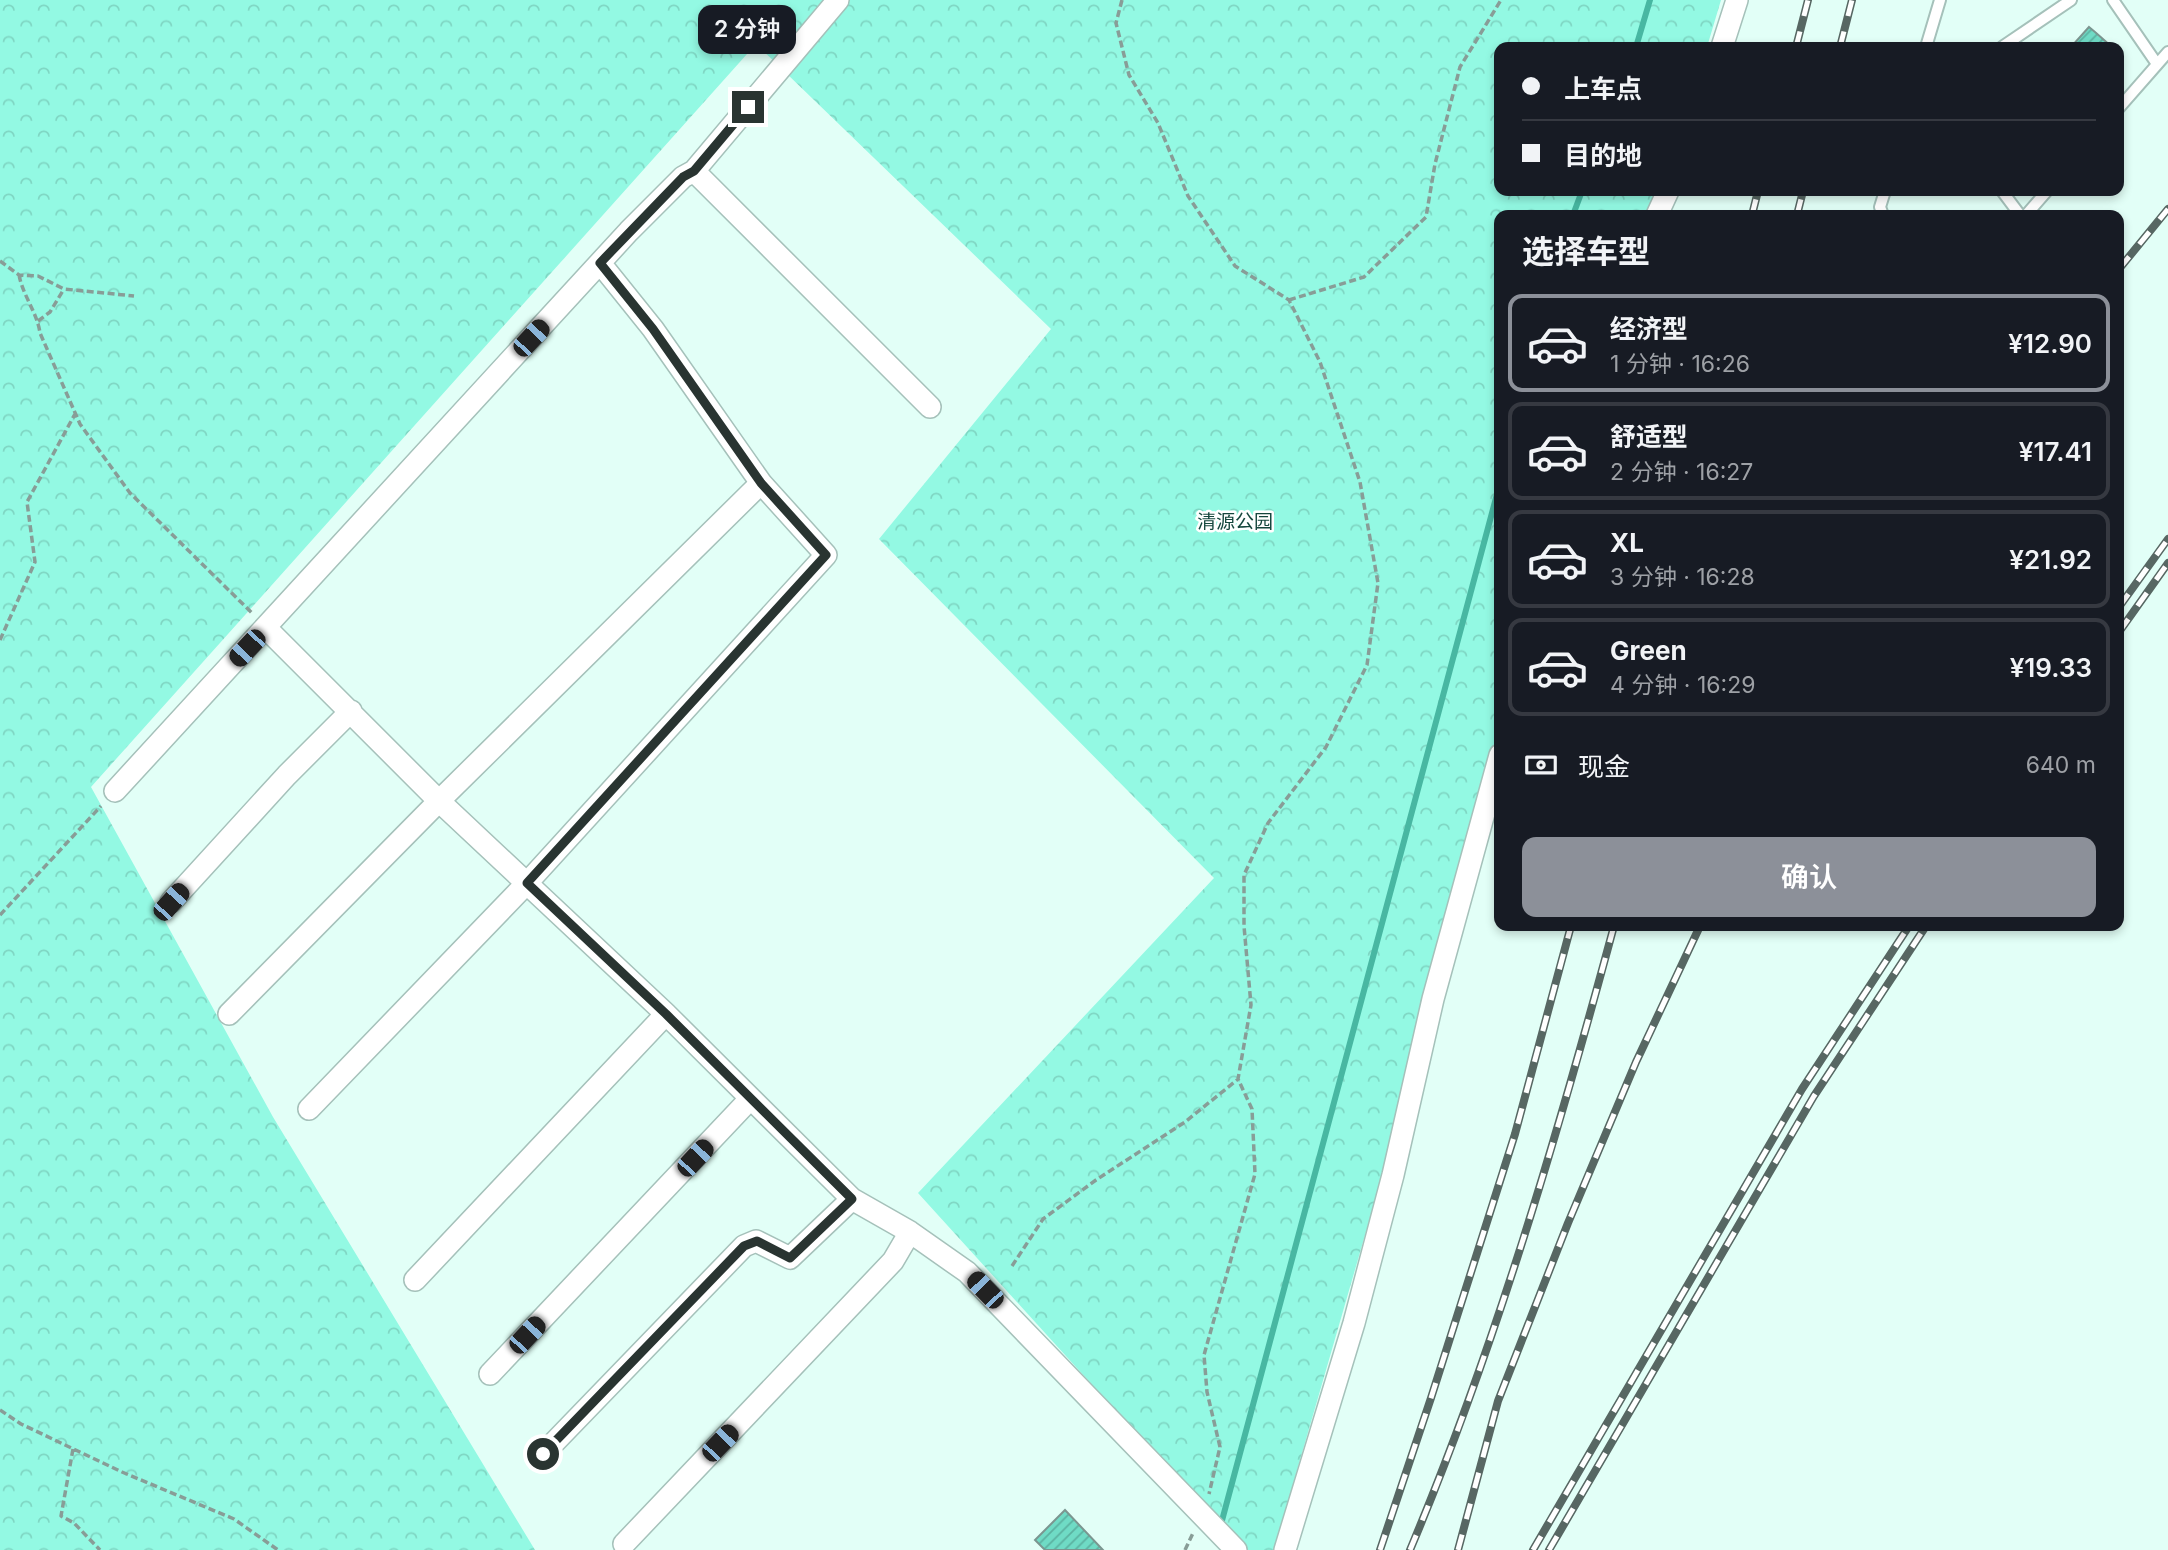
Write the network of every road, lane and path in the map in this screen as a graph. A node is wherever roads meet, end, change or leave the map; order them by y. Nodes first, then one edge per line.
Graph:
1 (838, 0) edge
2 (1122, 0) edge
3 (1501, 0) edge
4 (1737, 0) edge
5 (1940, 0) edge
6 (2071, 0) edge
7 (2113, 0) edge
8 (1724, 42) edge
9 (1927, 42) edge
10 (2009, 42) edge
11 (2168, 52) edge
12 (2157, 64) junction
13 (2124, 102) edge
14 (694, 171) junction
15 (2006, 196) edge
16 (2042, 196) edge
17 (2019, 210) edge
18 (2028, 210) edge
19 (0, 261) edge
20 (600, 263) junction
21 (19, 275) junction
22 (64, 289) junction
23 (134, 296) dead end
24 (1289, 300) junction
25 (38, 321) junction
26 (930, 407) dead end
27 (75, 413) junction
28 (761, 483) junction
29 (267, 628) junction
30 (0, 640) edge
31 (352, 711) junction
32 (1494, 777) edge
33 (115, 791) joint
34 (439, 801) junction
35 (527, 883) junction
36 (171, 902) dead end
37 (0, 915) edge
38 (229, 1014) dead end
39 (666, 1014) junction
40 (1238, 1079) junction
41 (750, 1099) junction
42 (309, 1109) dead end
43 (852, 1199) junction
44 (911, 1232) junction
45 (1012, 1266) dead end
46 (415, 1280) dead end
47 (490, 1374) dead end
48 (0, 1410) edge
49 (73, 1449) junction
50 (543, 1454) dead end
51 (1206, 1518) junction
52 (624, 1544) dead end
53 (100, 1550) edge
54 (278, 1550) edge
55 (1236, 1550) edge
56 (1285, 1550) edge

1 - 14 street
2 - 24 path
3 - 24 path
4 - 8 street
5 - 9 lane
6 - 10 lane
7 - 12 lane
11 - 12 lane
12 - 13 lane
14 - 20 street
14 - 26 street
15 - 17 lane
16 - 18 lane
19 - 21 path
20 - 28 street
20 - 29 street
21 - 22 path
21 - 25 path
22 - 23 path
22 - 25 path
24 - 40 path
25 - 27 path
27 - 29 path
27 - 30 path
28 - 34 street
28 - 35 street
29 - 31 street
29 - 33 street
31 - 34 street
31 - 36 street
32 - 56 street
33 - 37 path
34 - 35 street
34 - 38 street
35 - 39 street
35 - 42 street
39 - 41 street
39 - 46 street
40 - 45 path
40 - 51 path
41 - 43 street
41 - 47 street
43 - 44 street
43 - 50 street
44 - 51 street
44 - 52 street
48 - 49 path
49 - 53 path
49 - 54 path
51 - 55 street

